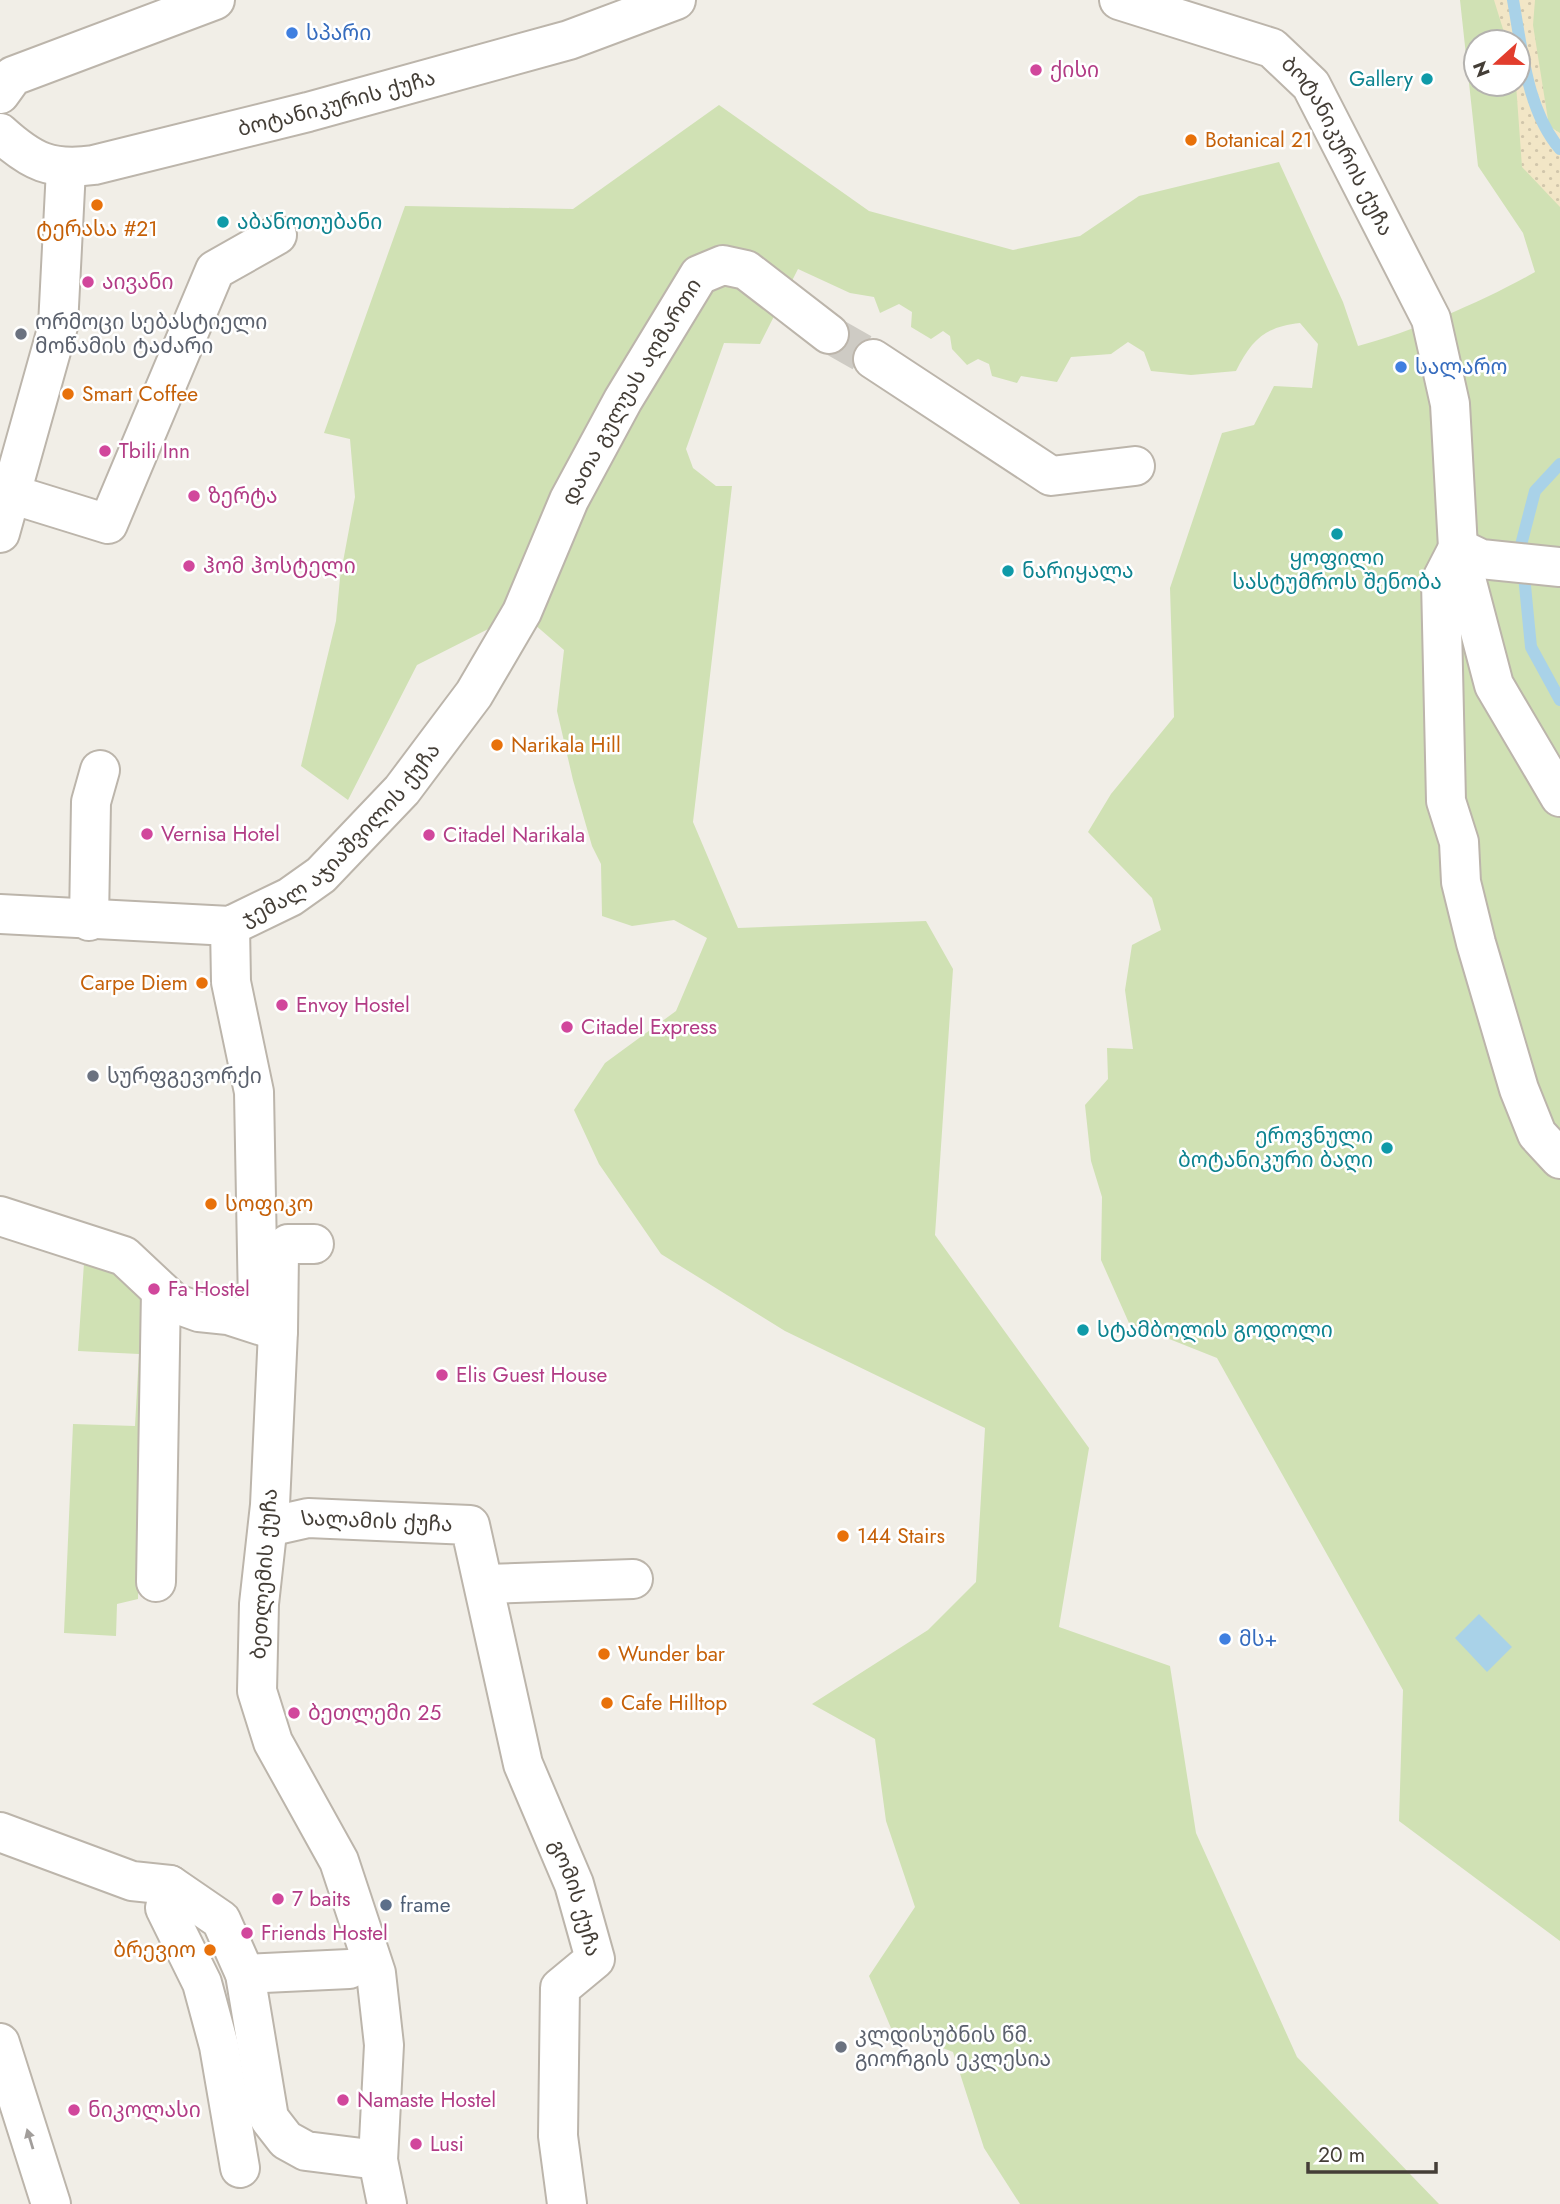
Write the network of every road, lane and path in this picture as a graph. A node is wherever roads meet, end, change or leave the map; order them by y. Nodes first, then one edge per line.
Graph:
1 (215, 0) edge
2 (676, 0) edge
3 (1119, 0) edge
4 (0, 94) edge
5 (0, 133) edge
6 (66, 169) junction
7 (277, 235) dead end
8 (829, 334) tunnel mouth
9 (873, 359) tunnel mouth
10 (1135, 466) dead end
11 (11, 494) junction
12 (0, 533) edge
13 (1469, 553) junction
14 (1560, 567) edge
15 (522, 612) joint
16 (100, 770) dead end
17 (1560, 797) edge
18 (0, 914) edge
19 (89, 920) junction
20 (230, 926) junction
21 (1560, 1159) edge
22 (0, 1216) edge
23 (314, 1244) dead end
24 (160, 1291) junction
25 (278, 1331) junction
26 (268, 1527) junction
27 (633, 1579) dead end
28 (156, 1582) dead end
29 (485, 1584) junction
30 (0, 1832) edge
31 (170, 1885) junction
32 (349, 1969) dead end
33 (245, 1974) junction
34 (0, 2043) edge
35 (378, 2160) junction
36 (240, 2168) dead end
37 (51, 2204) edge
38 (387, 2204) edge
39 (567, 2204) edge

1 - 4 street
2 - 6 street, ბოტანიკურის ქუჩა
3 - 13 street, ბოტანიკურის ქუჩა
5 - 6 street, ბოტანიკურის ქუჩა
6 - 11 street
7 - 11 street
8 - 15 street, დათა გულუას აღმართი
9 - 10 street
11 - 12 street
13 - 14 street
13 - 17 street, ბოტანიკურის ქუჩა
13 - 21 street
15 - 20 street, ჯემალ აჯიაშვილის ქუჩა
16 - 19 street
18 - 19 street, ჯემალ აჯიაშვილის ქუჩა
19 - 20 street, ჯემალ აჯიაშვილის ქუჩა
20 - 25 street
22 - 24 street
23 - 25 street, ბეთლემის ქუჩა
24 - 25 street
24 - 28 street
25 - 26 street, ბეთლემის ქუჩა
26 - 29 street, სალამის ქუჩა
26 - 35 street, ბეთლემის ქუჩა
27 - 29 street
29 - 39 street, გომის ქუჩა
30 - 31 street
31 - 33 street
31 - 36 street
32 - 33 street
33 - 35 street
37 -> 34 street
35 - 38 street, ბეთლემის ქუჩა

